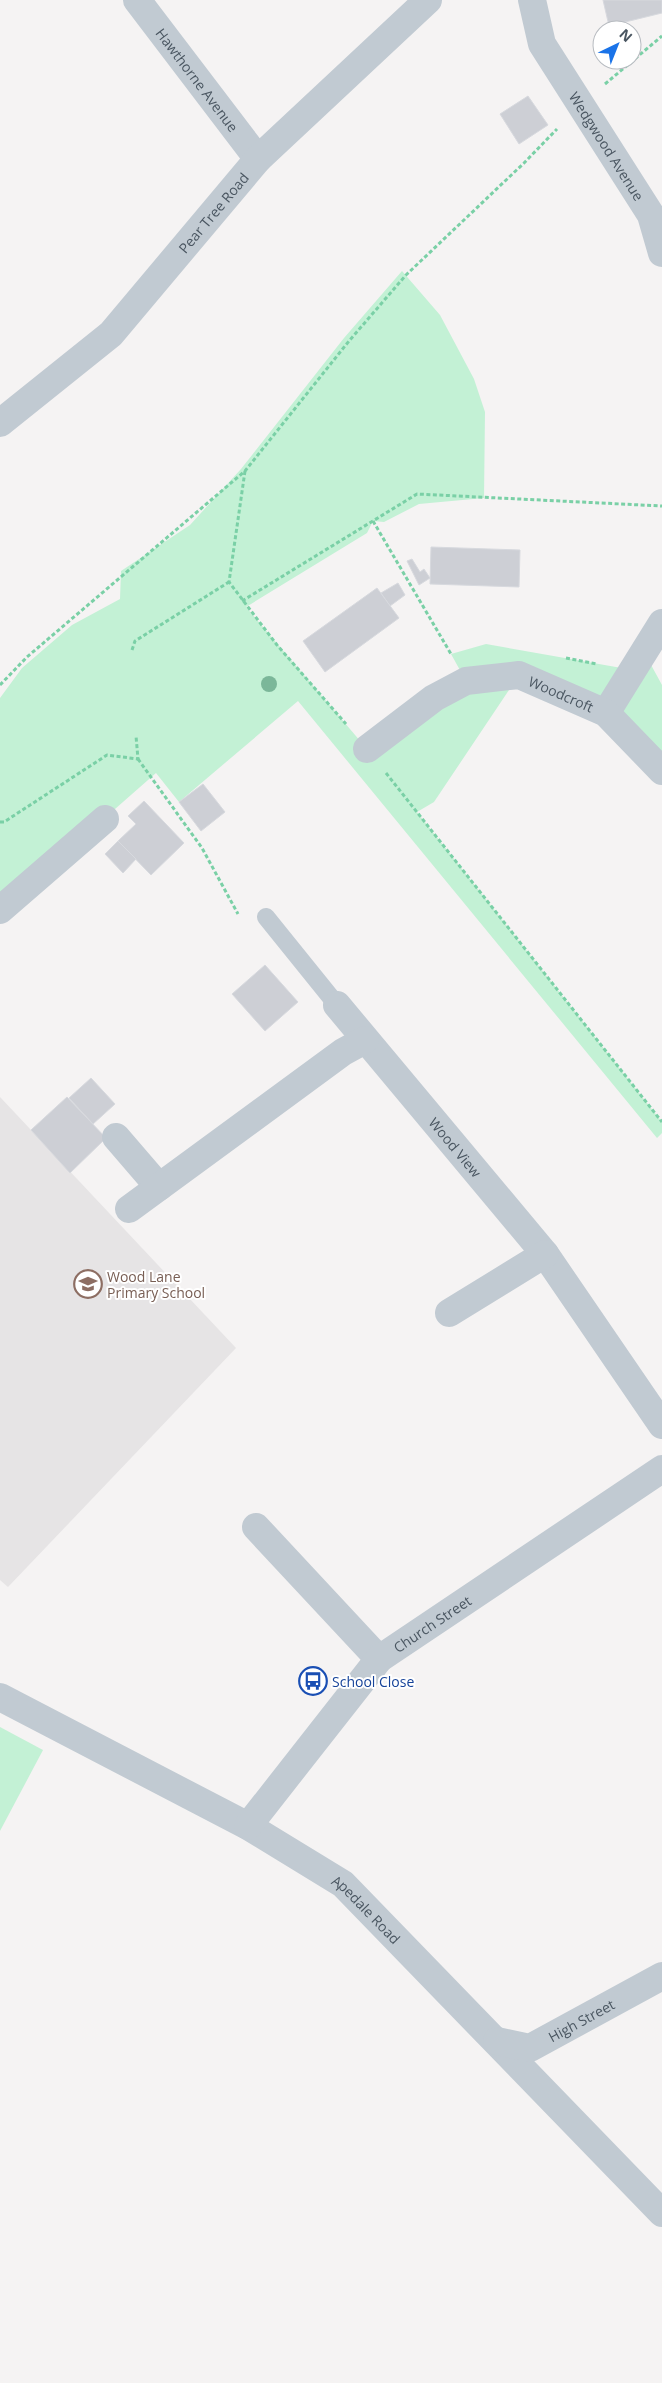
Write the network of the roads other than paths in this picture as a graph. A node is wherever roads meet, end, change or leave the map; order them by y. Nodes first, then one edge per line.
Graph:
1 (137, 0) edge
2 (428, 0) edge
3 (532, 0) edge
4 (258, 159) junction
5 (662, 253) edge
6 (0, 422) edge
7 (662, 623) edge
8 (606, 713) junction
9 (367, 749) road end
10 (662, 771) edge
11 (105, 819) dead end
12 (0, 910) edge
13 (266, 917) dead end
14 (337, 1005) joint
15 (365, 1040) junction
16 (116, 1138) dead end
17 (159, 1187) junction
18 (129, 1209) dead end
19 (545, 1254) junction
20 (449, 1313) dead end
21 (662, 1424) edge
22 (662, 1469) edge
23 (256, 1528) dead end
24 (379, 1659) junction
25 (0, 1697) edge
26 (248, 1826) junction
27 (662, 1976) edge
28 (497, 2041) junction
29 (662, 2213) edge

1 - 4 street, Hawthorne Avenue
2 - 4 street, Pear Tree Road
3 - 5 street, Wedgwood Avenue
4 - 6 street, Pear Tree Road
7 - 8 street
8 - 9 street, Woodcroft
8 - 10 street, Woodcroft
11 - 12 street
13 - 14 lane
14 - 15 street, Wood View
15 - 17 street
15 - 19 street, Wood View
16 - 17 street
17 - 18 street
19 - 20 street
19 - 21 street, Wood View
22 - 24 street, Church Street
23 - 24 street
24 - 26 street, Church Street
25 - 26 street, Apedale Road
26 - 28 street, Apedale Road
27 - 28 street, High Street
28 - 29 street, Apedale Road

